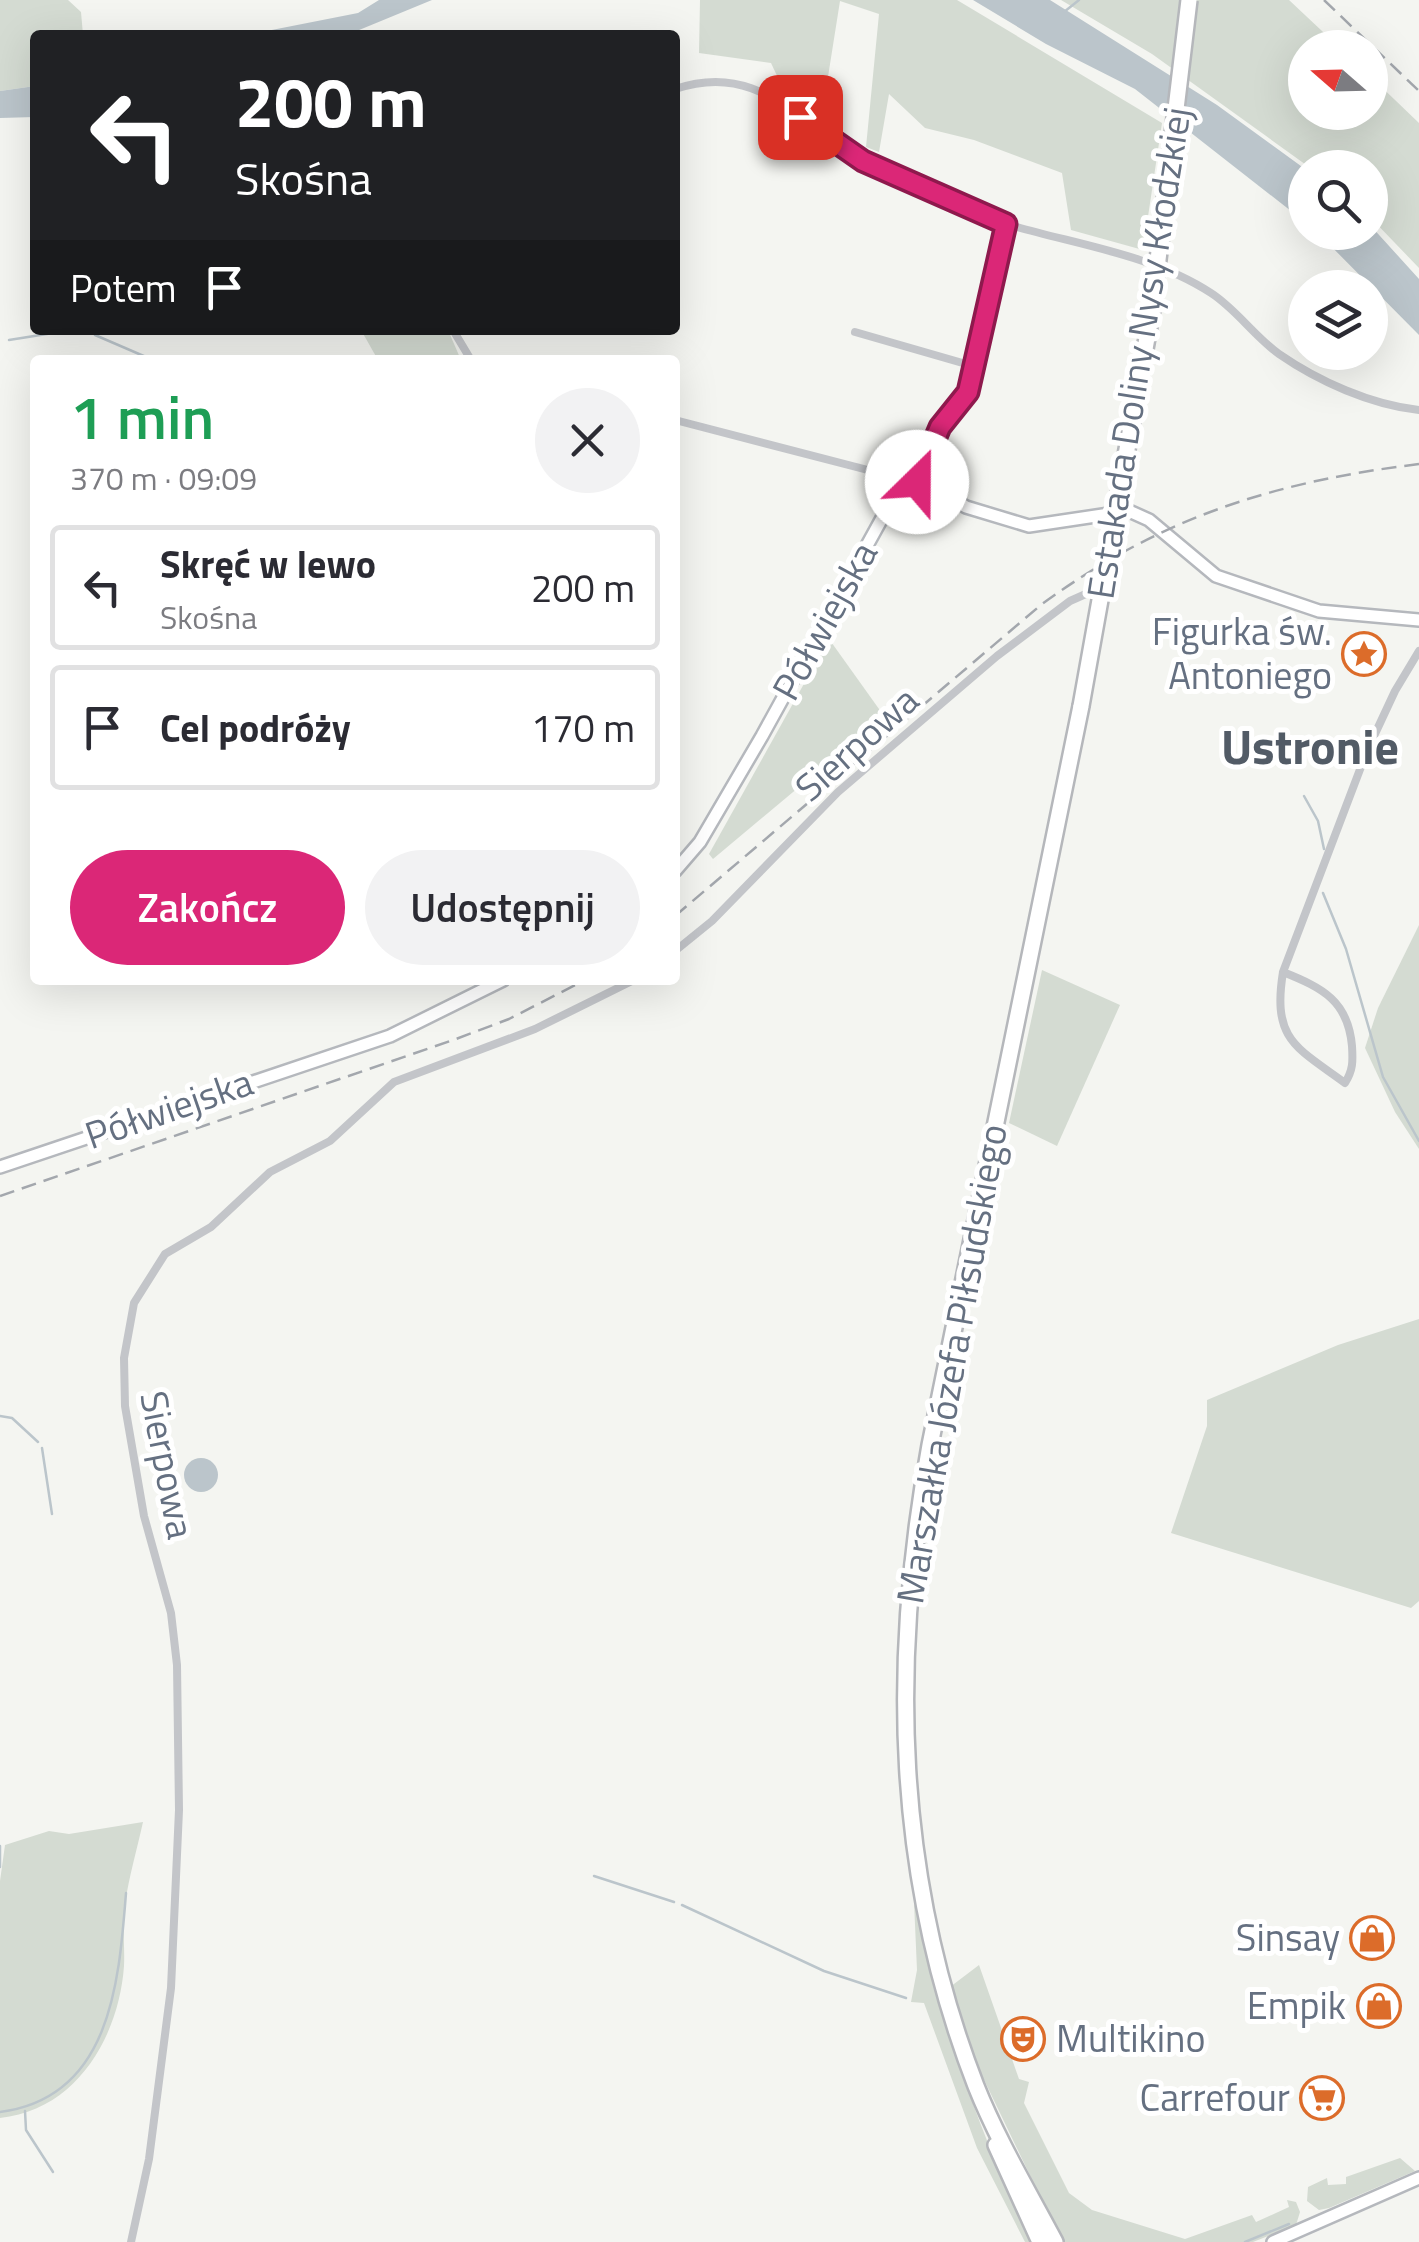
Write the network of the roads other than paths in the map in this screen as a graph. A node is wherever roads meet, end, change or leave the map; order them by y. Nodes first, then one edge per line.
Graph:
1 (1189, 0) edge
2 (680, 87) edge
3 (1006, 224) junction
4 (855, 332) dead end
5 (973, 366) junction
6 (1419, 410) edge
7 (680, 421) edge
8 (911, 484) junction
9 (1088, 593) dead end
10 (1419, 620) edge
11 (1419, 651) edge
12 (1082, 706) joint
13 (680, 865) edge
14 (680, 947) edge
15 (1283, 972) junction
16 (493, 985) edge
17 (624, 985) edge
18 (0, 1167) edge
19 (977, 2089) junction
20 (1419, 2178) edge
21 (130, 2242) edge
22 (1040, 2242) edge
23 (1054, 2242) edge
24 (1273, 2242) edge

1 - 12 highway, Estakada Doliny Nysy Kłodzkiej, bridge
2 - 3 street
3 - 5 street
3 - 6 street
4 - 5 street
5 - 8 street
7 - 8 street
8 - 10 street
8 - 13 street, Półwiejska
9 - 14 street, Sierpowa
11 - 15 street
12 - 19 highway, Marszałka Józefa Piłsudskiego
15 - 15 street
16 - 18 street, Półwiejska
17 - 21 street, Sierpowa
19 - 22 highway
19 - 23 highway, Marszałka Józefa Piłsudskiego
20 - 24 street

